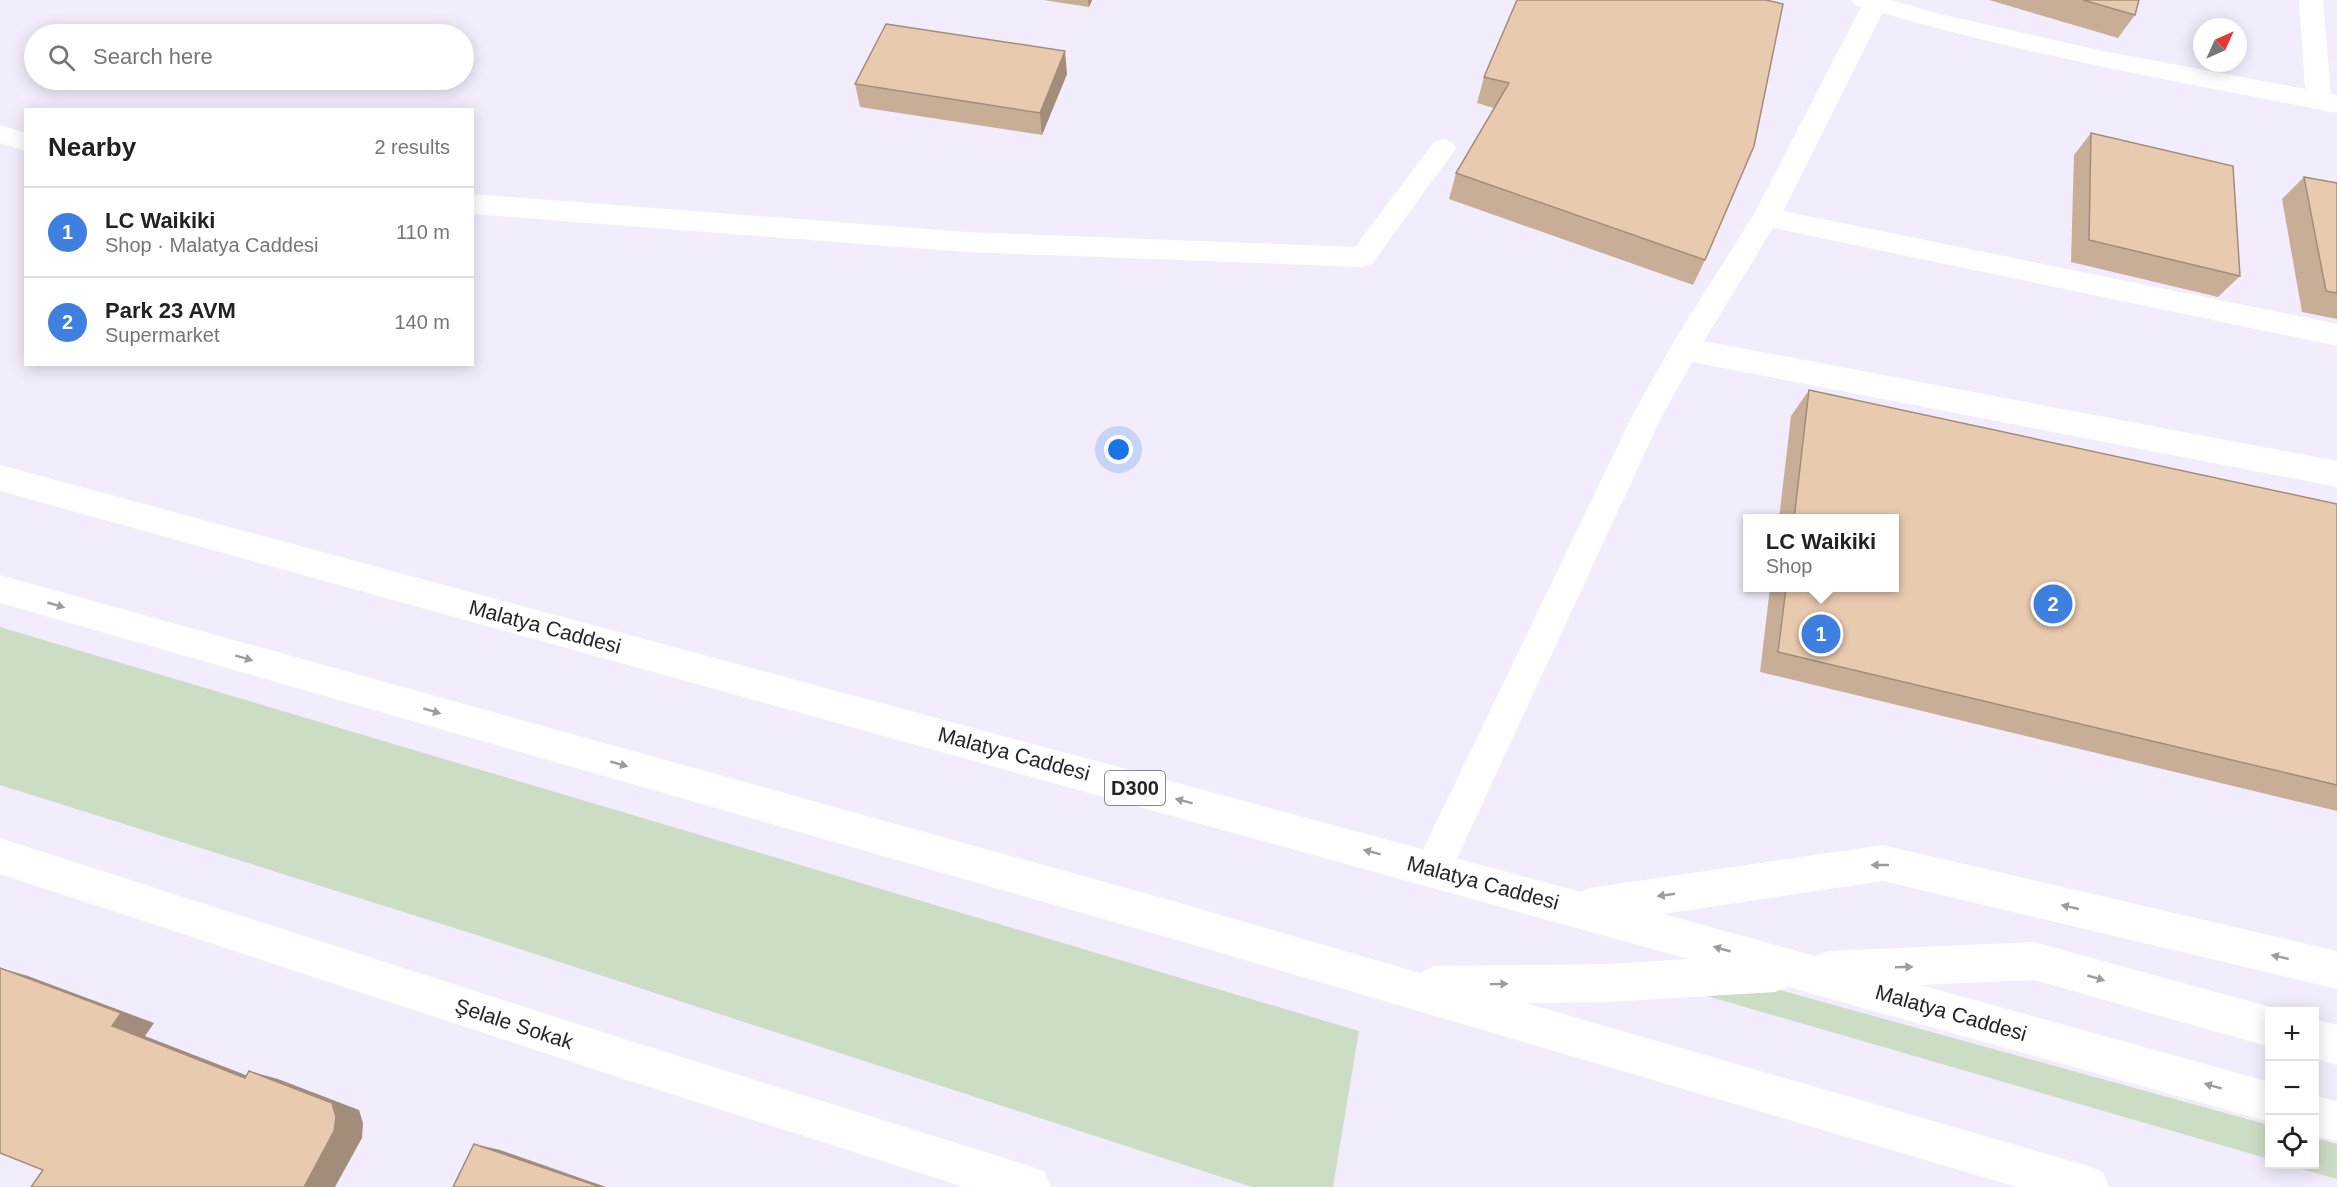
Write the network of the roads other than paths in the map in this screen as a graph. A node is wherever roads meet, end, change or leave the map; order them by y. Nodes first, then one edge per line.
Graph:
1 (2311, 0) edge
2 (1872, 1) edge
3 (2328, 102) edge
4 (0, 134) edge
5 (24, 141) edge
6 (1443, 148) dead end
7 (474, 204) edge
8 (1766, 217) junction
9 (2337, 334) edge
10 (1684, 349) junction
11 (2337, 474) edge
12 (0, 478) edge
13 (0, 589) edge
14 (0, 856) edge
15 (1433, 869) junction
16 (1577, 909) junction
17 (2337, 970) edge
18 (1800, 971) junction
19 (1399, 986) junction
20 (2265, 1026) edge
21 (2319, 1041) edge
22 (2337, 1046) edge
23 (2265, 1101) edge
24 (2319, 1116) edge
25 (2337, 1121) edge
26 (1030, 1187) edge
27 (2088, 1187) edge

1 - 3 main road
2 - 3 main road
2 - 8 main road
4 - 5 main road
6 - 7 main road
8 - 9 main road
8 - 10 main road
10 - 11 main road
10 - 15 main road
15 -> 12 main road, Malatya Caddesi / D300
13 -> 19 main road
14 - 26 main road, Şelale Sokak
15 - 16 main road, Malatya Caddesi / D300
17 -> 16 main road
18 -> 16 main road, Malatya Caddesi / D300
19 -> 18 main road
18 -> 20 main road
23 -> 18 main road, Malatya Caddesi / D300
19 - 27 main road
21 - 22 main road
24 - 25 main road

